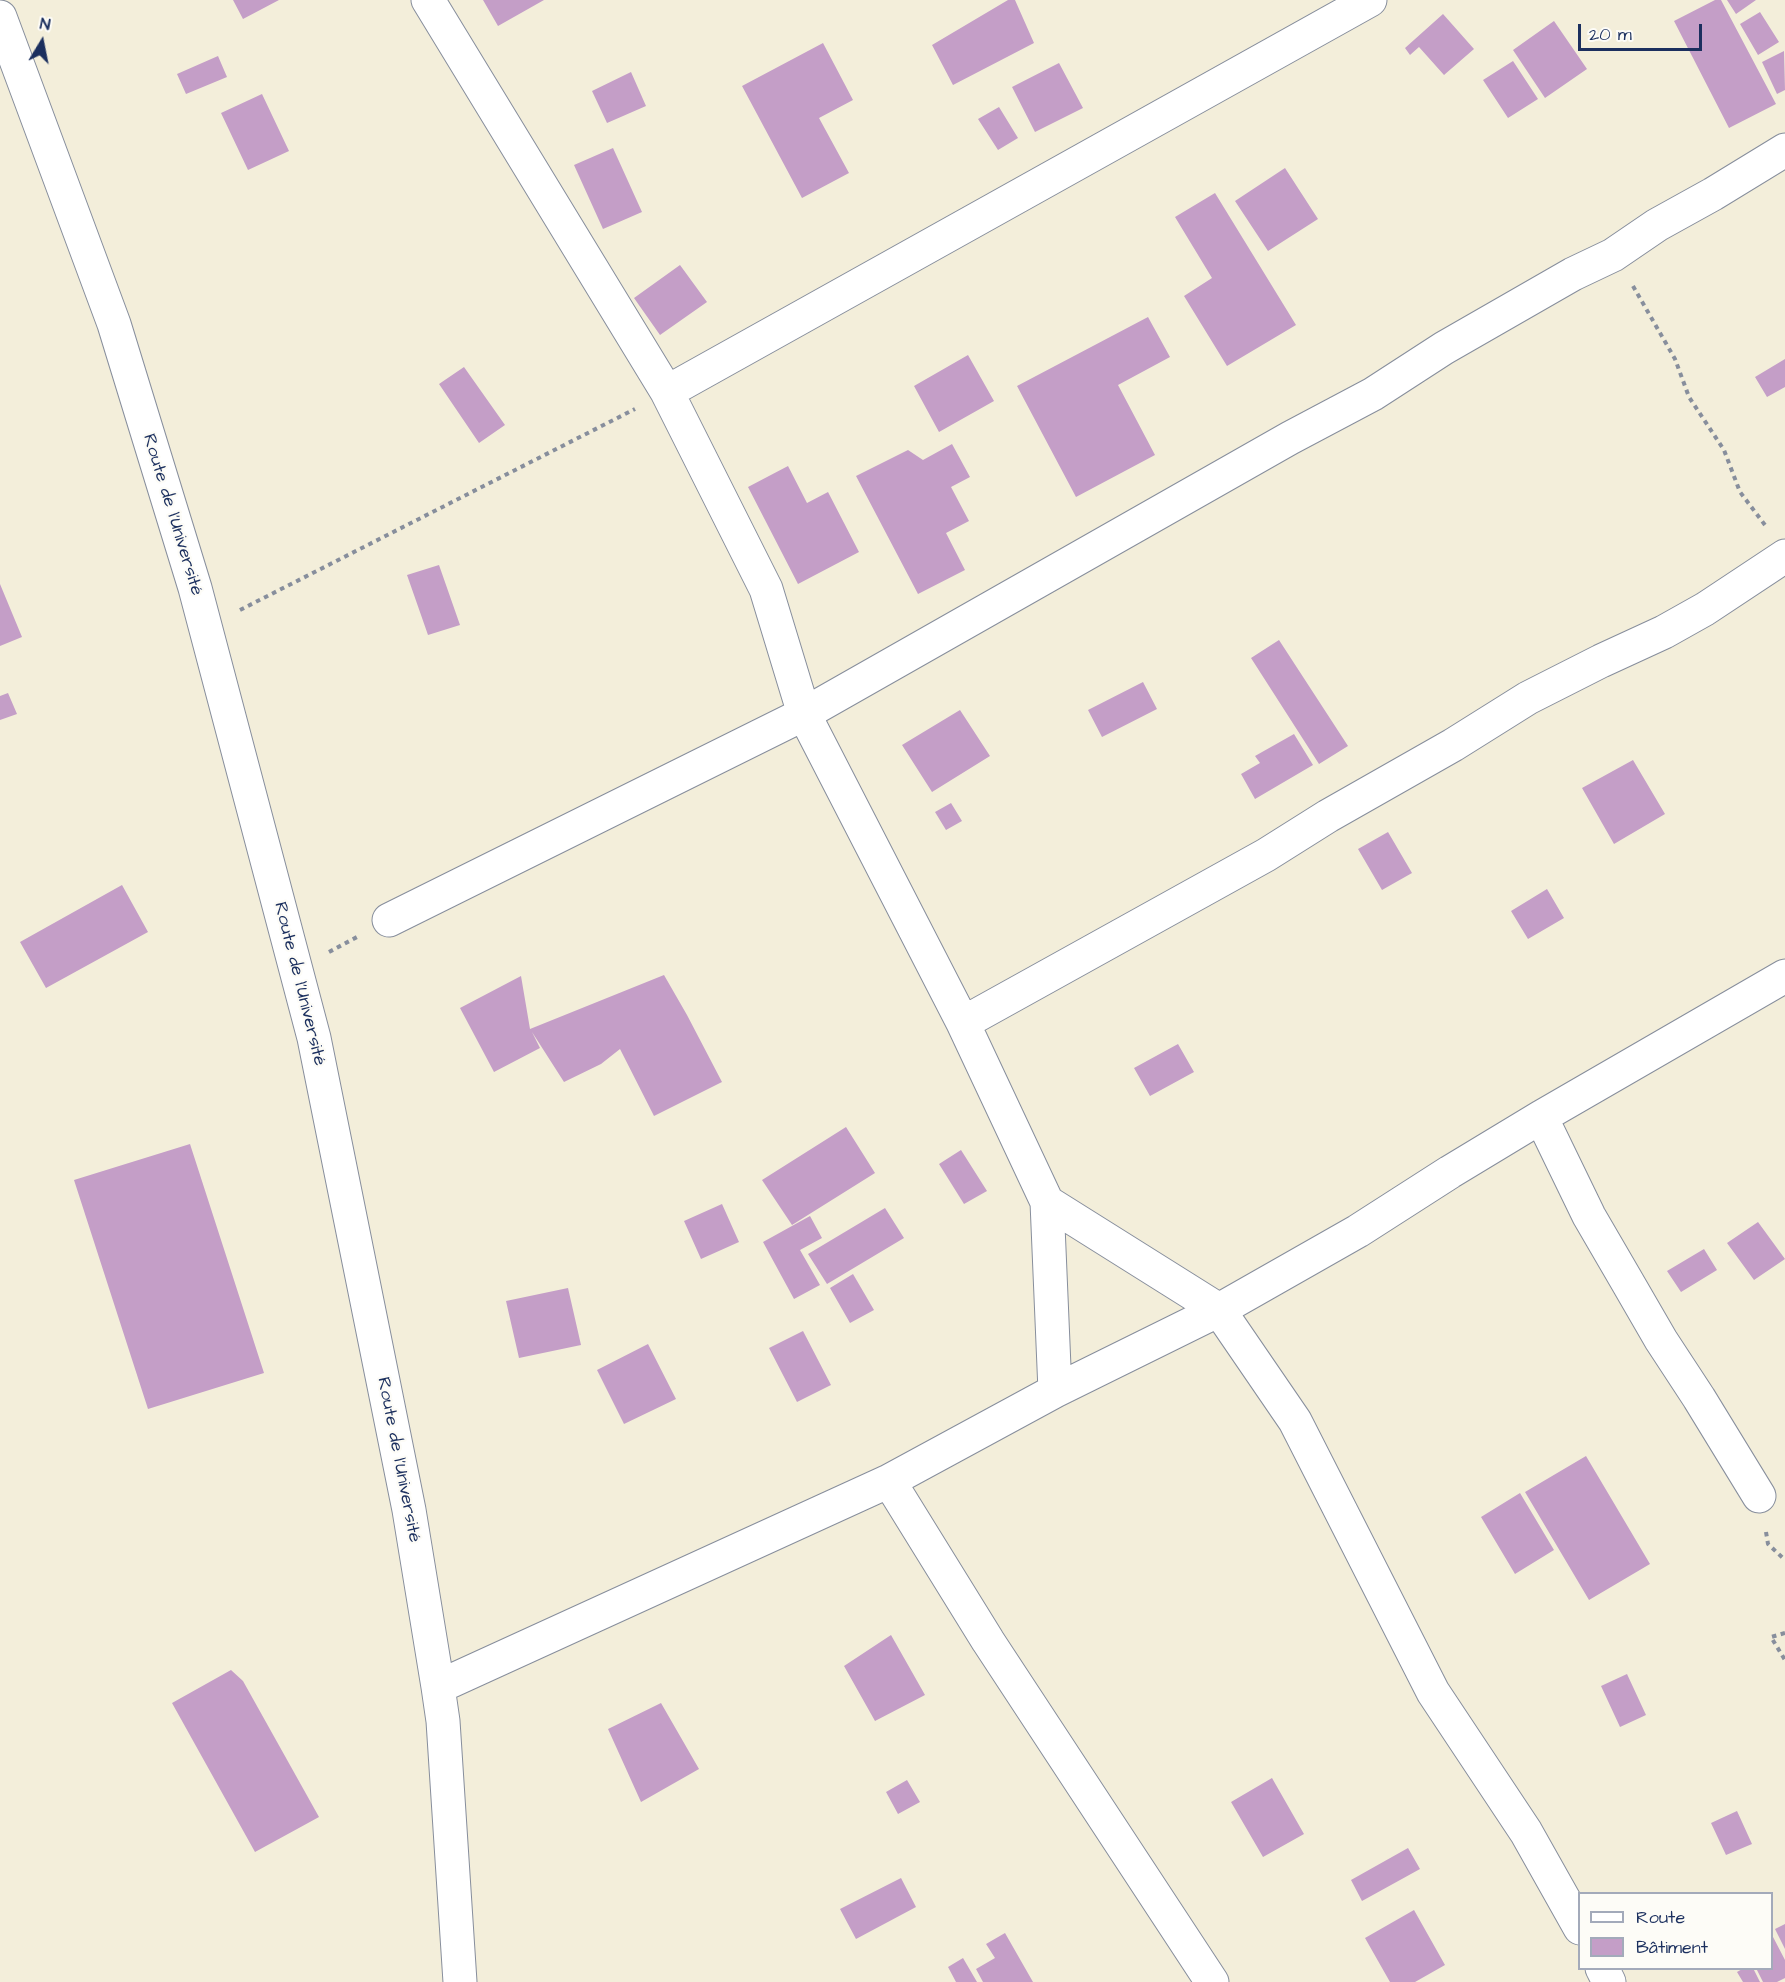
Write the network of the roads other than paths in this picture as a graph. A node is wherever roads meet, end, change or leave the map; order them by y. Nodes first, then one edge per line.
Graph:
1 (428, 0) edge
2 (1370, 0) edge
3 (0, 17) edge
4 (1785, 150) edge
5 (667, 392) junction
6 (1785, 556) edge
7 (804, 714) junction
8 (389, 920) road end
9 (1785, 976) edge
10 (963, 1023) junction
11 (1541, 1117) junction
12 (1047, 1202) junction
13 (1219, 1310) junction
14 (1055, 1391) junction
15 (889, 1481) junction
16 (1759, 1496) dead end
17 (438, 1686) junction
18 (1578, 1924) edge
19 (460, 1982) edge
20 (1212, 1982) edge

1 - 5 street
2 - 5 street
3 - 17 street, Route de l'Université
4 - 7 street
5 - 7 street
6 - 10 street
7 - 8 street
7 - 10 street
9 - 11 street
10 - 12 street
11 - 13 street
11 - 16 street
12 - 13 street
12 - 14 street
13 - 14 street
13 - 18 street
14 - 15 street
15 - 17 street
15 - 20 street
17 - 19 street, Route de l'Université

